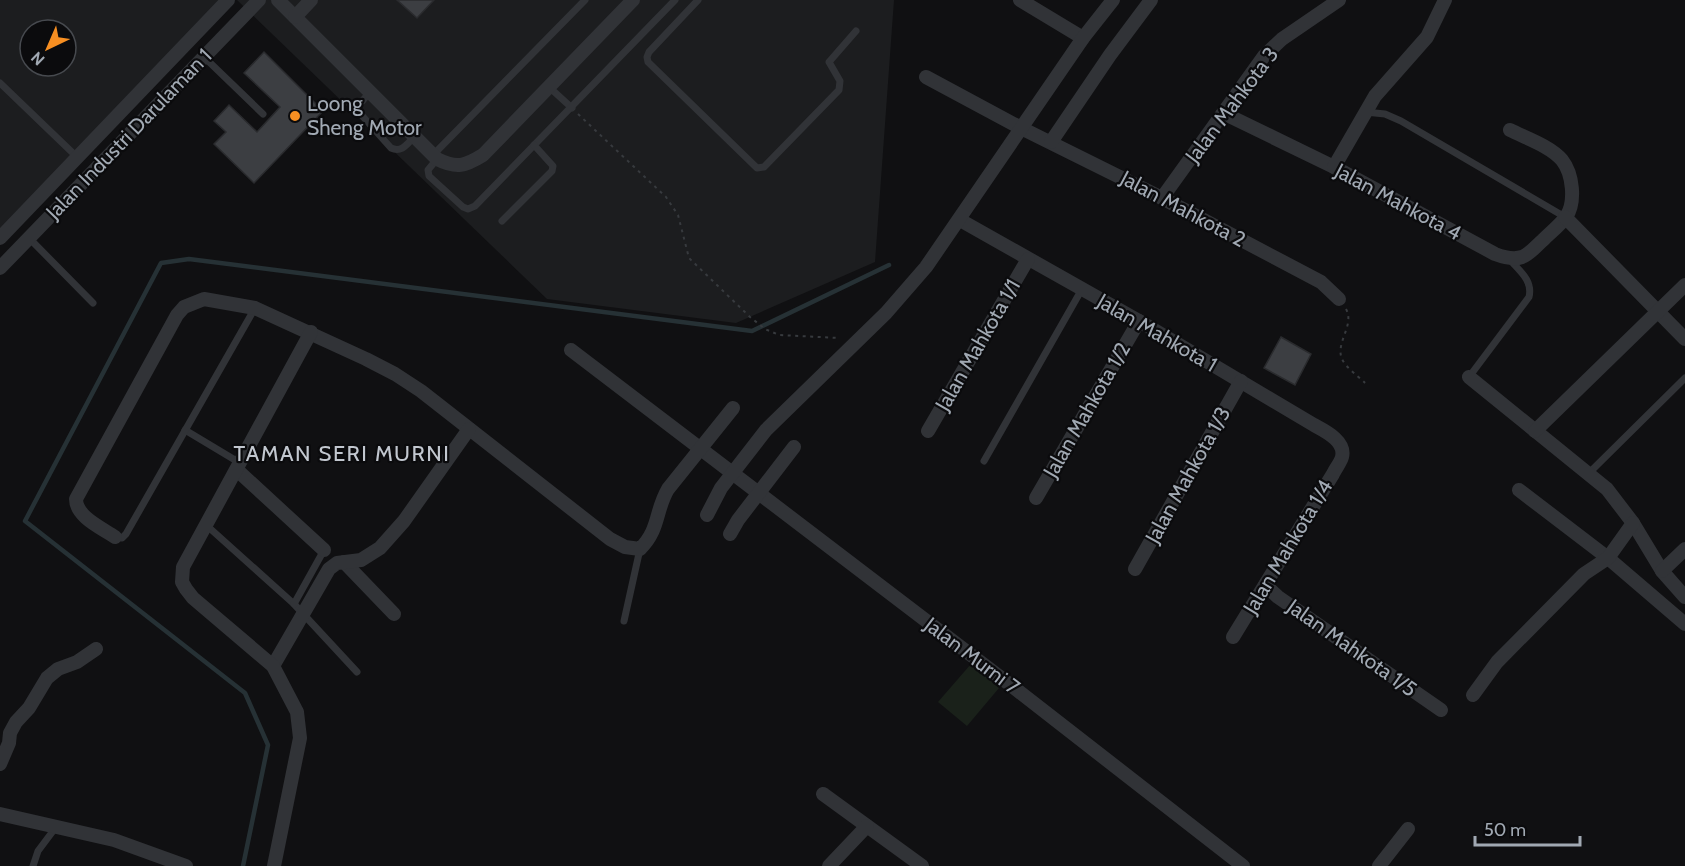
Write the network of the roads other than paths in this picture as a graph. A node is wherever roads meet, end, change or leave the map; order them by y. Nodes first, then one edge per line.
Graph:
1 (228, 0) edge
2 (259, 0) edge
3 (278, 0) edge
4 (311, 0) edge
5 (585, 0) edge
6 (633, 0) edge
7 (675, 0) edge
8 (698, 0) edge
9 (1020, 0) edge
10 (1113, 0) edge
11 (1151, 0) edge
12 (1339, 0) edge
13 (1445, 0) edge
14 (295, 17) junction
15 (856, 32) dead end
16 (1083, 38) junction
17 (204, 57) junction
18 (927, 77) dead end
19 (0, 83) edge
20 (549, 87) junction
21 (370, 92) junction
22 (572, 108) junction
23 (1365, 112) junction
24 (1223, 113) junction
25 (263, 114) dead end
26 (1021, 128) junction
27 (1510, 130) dead end
28 (415, 136) junction
29 (1051, 142) junction
30 (534, 146) junction
31 (77, 157) junction
32 (435, 157) junction
33 (1334, 167) junction
34 (1162, 198) junction
35 (1565, 217) junction
36 (960, 220) junction
37 (502, 221) dead end
38 (2, 232) edge
39 (25, 242) junction
40 (1509, 258) junction
41 (1028, 259) junction
42 (1, 265) edge
43 (1685, 285) edge
44 (1082, 289) junction
45 (1339, 299) road end
46 (93, 303) dead end
47 (255, 308) junction
48 (1659, 311) junction
49 (1139, 321) junction
50 (311, 332) junction
51 (1685, 339) edge
52 (571, 350) dead end
53 (1470, 377) joint
54 (1685, 378) edge
55 (1241, 381) junction
56 (732, 408) dead end
57 (469, 429) junction
58 (185, 430) junction
59 (1535, 430) junction
60 (928, 431) dead end
61 (794, 447) dead end
62 (700, 449) junction
63 (1342, 456) joint
64 (984, 461) dead end
65 (239, 466) junction
66 (732, 473) junction
67 (1588, 474) junction
68 (1519, 490) dead end
69 (758, 493) junction
70 (1036, 498) dead end
71 (707, 515) dead end
72 (205, 524) junction
73 (1633, 524) junction
74 (730, 534) dead end
75 (115, 537) joint
76 (640, 549) junction
77 (1685, 549) edge
78 (324, 550) joint
79 (1608, 558) junction
80 (344, 562) junction
81 (1135, 569) dead end
82 (1662, 571) junction
83 (1265, 585) junction
84 (1685, 597) edge
85 (298, 608) junction
86 (394, 614) dead end
87 (624, 621) dead end
88 (1685, 624) edge
89 (1233, 637) dead end
90 (96, 650) dead end
91 (273, 666) junction
92 (357, 672) dead end
93 (1473, 695) dead end
94 (1441, 710) dead end
95 (0, 764) edge
96 (823, 794) dead end
97 (0, 814) edge
98 (57, 826) junction
99 (867, 826) junction
100 (1408, 829) dead end
101 (1382, 861) edge
102 (33, 866) edge
103 (186, 866) edge
104 (274, 866) edge
105 (829, 866) edge
106 (922, 866) edge
107 (1243, 866) edge
108 (1398, 866) edge

1 - 31 street, Jalan Industri Darulaman 1
2 - 17 street, Jalan Industri Darulaman 1
3 - 14 street
4 - 14 street
5 - 32 lane
6 - 20 street
7 - 22 lane
8 - 15 lane
9 - 16 street
10 - 16 street
11 - 29 street
12 - 24 street, Jalan Mahkota 3
13 - 23 street
14 - 21 street
16 - 26 street
17 - 25 lane
17 - 39 street, Jalan Industri Darulaman 1
18 - 26 street, Jalan Mahkota 2
19 - 31 lane
20 - 22 lane
20 - 32 street
21 - 28 street
21 - 28 lane
22 - 30 lane
23 - 33 street
23 - 35 lane
24 - 33 street, Jalan Mahkota 4
24 - 34 street, Jalan Mahkota 3
26 - 29 street, Jalan Mahkota 2
26 - 36 street
27 - 35 street
28 - 32 street
29 - 34 street, Jalan Mahkota 2
30 - 32 lane
30 - 37 lane
31 - 38 street, Jalan Industri Darulaman 1
33 - 40 street, Jalan Mahkota 4
34 - 45 street, Jalan Mahkota 2
35 - 40 street
35 - 48 street
36 - 41 street, Jalan Mahkota 1
36 - 66 street
38 - 39 street
39 - 42 street, Jalan Industri Darulaman 1
39 - 46 lane
40 - 53 lane
41 - 44 street, Jalan Mahkota 1
41 - 60 street, Jalan Mahkota 1/1
43 - 48 street
44 - 49 street, Jalan Mahkota 1
44 - 64 lane
47 - 50 street
47 - 58 lane
47 - 75 street
48 - 51 street
48 - 59 street
49 - 55 street, Jalan Mahkota 1
49 - 70 street, Jalan Mahkota 1/2
50 - 57 street
50 - 65 street
52 - 62 street, Jalan Murni 7
53 - 59 street
54 - 67 lane
55 - 63 street, Jalan Mahkota 1
55 - 81 street, Jalan Mahkota 1/3
56 - 62 street
57 - 76 street
57 - 80 street
58 - 65 lane
58 - 75 lane
59 - 67 street
61 - 69 street
62 - 66 street, Jalan Murni 7
62 - 76 street
63 - 83 street, Jalan Mahkota 1/4
65 - 72 street
65 - 78 street
66 - 69 street, Jalan Murni 7
66 - 71 street
67 - 73 street
68 - 79 street
69 - 74 street
69 - 107 street, Jalan Murni 7
72 - 85 lane
72 - 91 street
73 - 79 street
73 - 82 street
76 - 87 lane
77 - 82 street
78 - 85 lane
79 - 88 street
79 - 93 street
80 - 85 street
80 - 86 street
82 - 84 street
83 - 89 street, Jalan Mahkota 1/4
83 - 94 street, Jalan Mahkota 1/5
85 - 91 street
85 - 92 lane
90 - 95 street
91 - 104 street
96 - 99 street
97 - 98 street
98 - 102 lane
98 - 103 street
99 - 105 street
99 - 106 street
100 - 101 street
101 - 108 street

